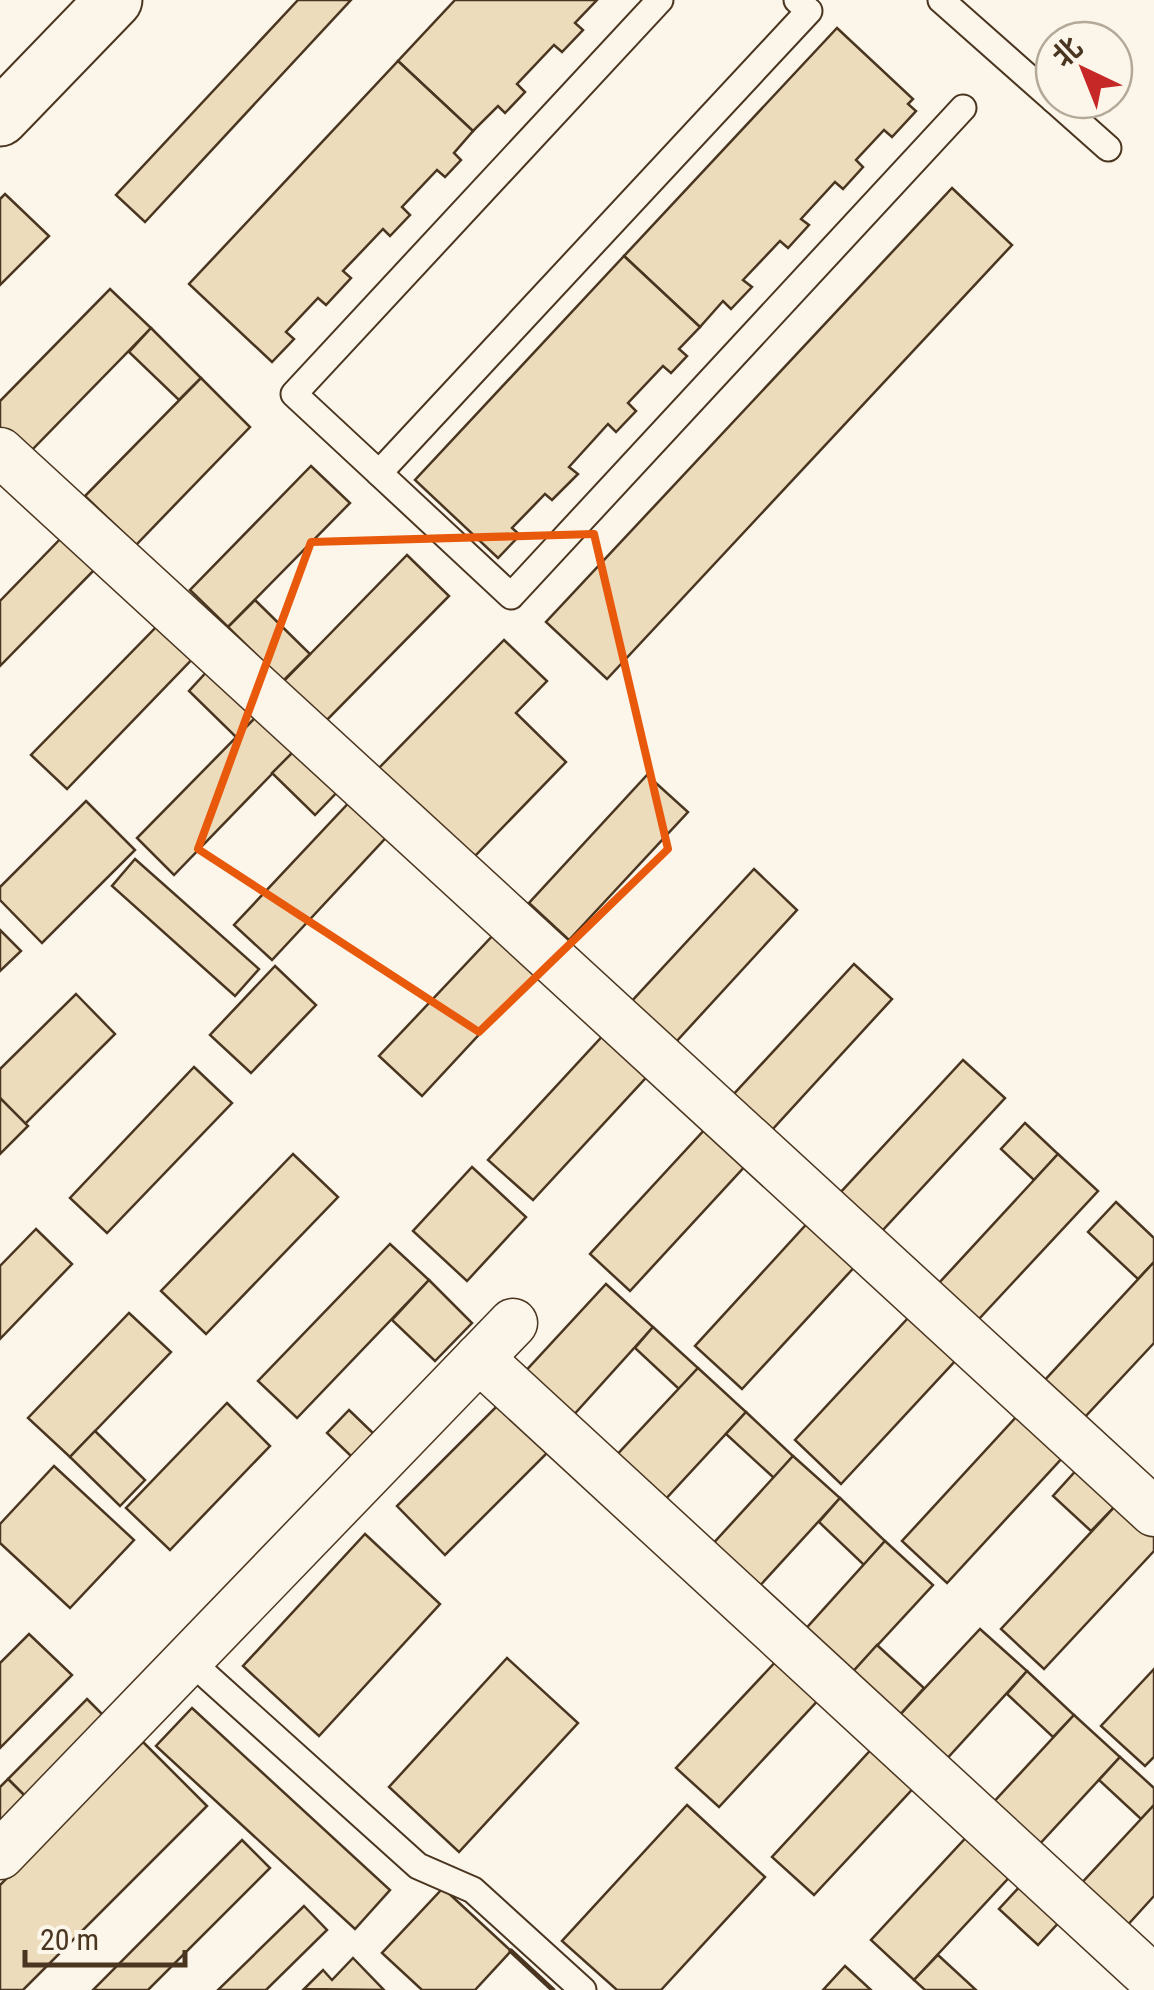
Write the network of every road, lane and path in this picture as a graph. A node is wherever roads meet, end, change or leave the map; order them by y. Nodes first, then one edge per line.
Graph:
1 (114, 0) edge
2 (660, 0) edge
3 (797, 0) edge
4 (941, 0) edge
5 (1034, 82) edge
6 (963, 108) dead end
7 (0, 118) edge
8 (1076, 120) edge
9 (1108, 148) dead end
10 (0, 452) edge
11 (379, 473) junction
12 (513, 1323) dead end
13 (479, 1358) junction
14 (1154, 1512) edge
15 (188, 1659) junction
16 (0, 1855) edge
17 (1154, 1980) edge
18 (584, 1990) edge

1 - 7 street
2 - 11 lane
3 - 11 lane
4 - 5 lane
6 - 11 lane
8 - 9 lane
10 - 14 street
12 - 13 street
13 - 15 street
13 - 17 street
15 - 16 street
15 - 18 lane

